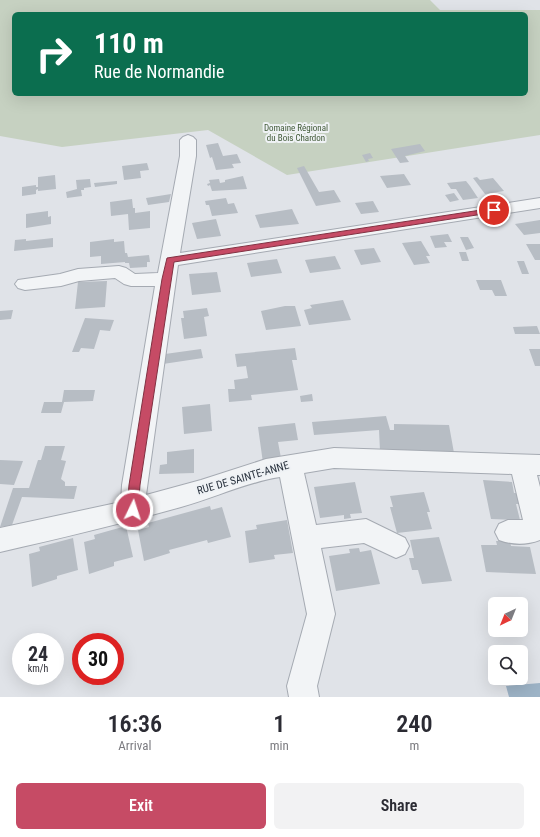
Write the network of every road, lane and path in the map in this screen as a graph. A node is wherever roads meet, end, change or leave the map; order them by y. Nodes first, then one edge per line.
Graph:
1 (188, 140) dead end
2 (540, 203) edge
3 (168, 269) junction
4 (25, 284) dead end
5 (290, 464) junction
6 (531, 465) edge
7 (133, 510) junction
8 (508, 532) dead end
9 (306, 538) junction
10 (0, 540) edge
11 (396, 546) dead end
12 (304, 697) edge

1 - 3 street
2 - 3 street
3 - 4 street
3 - 7 street
5 - 6 street, RUE DE SAINTE-ANNE
5 - 7 street, RUE DE SAINTE-ANNE
5 - 9 street
6 - 8 street
7 - 10 street, RUE DE SAINTE-ANNE
9 - 11 street
9 - 12 street

